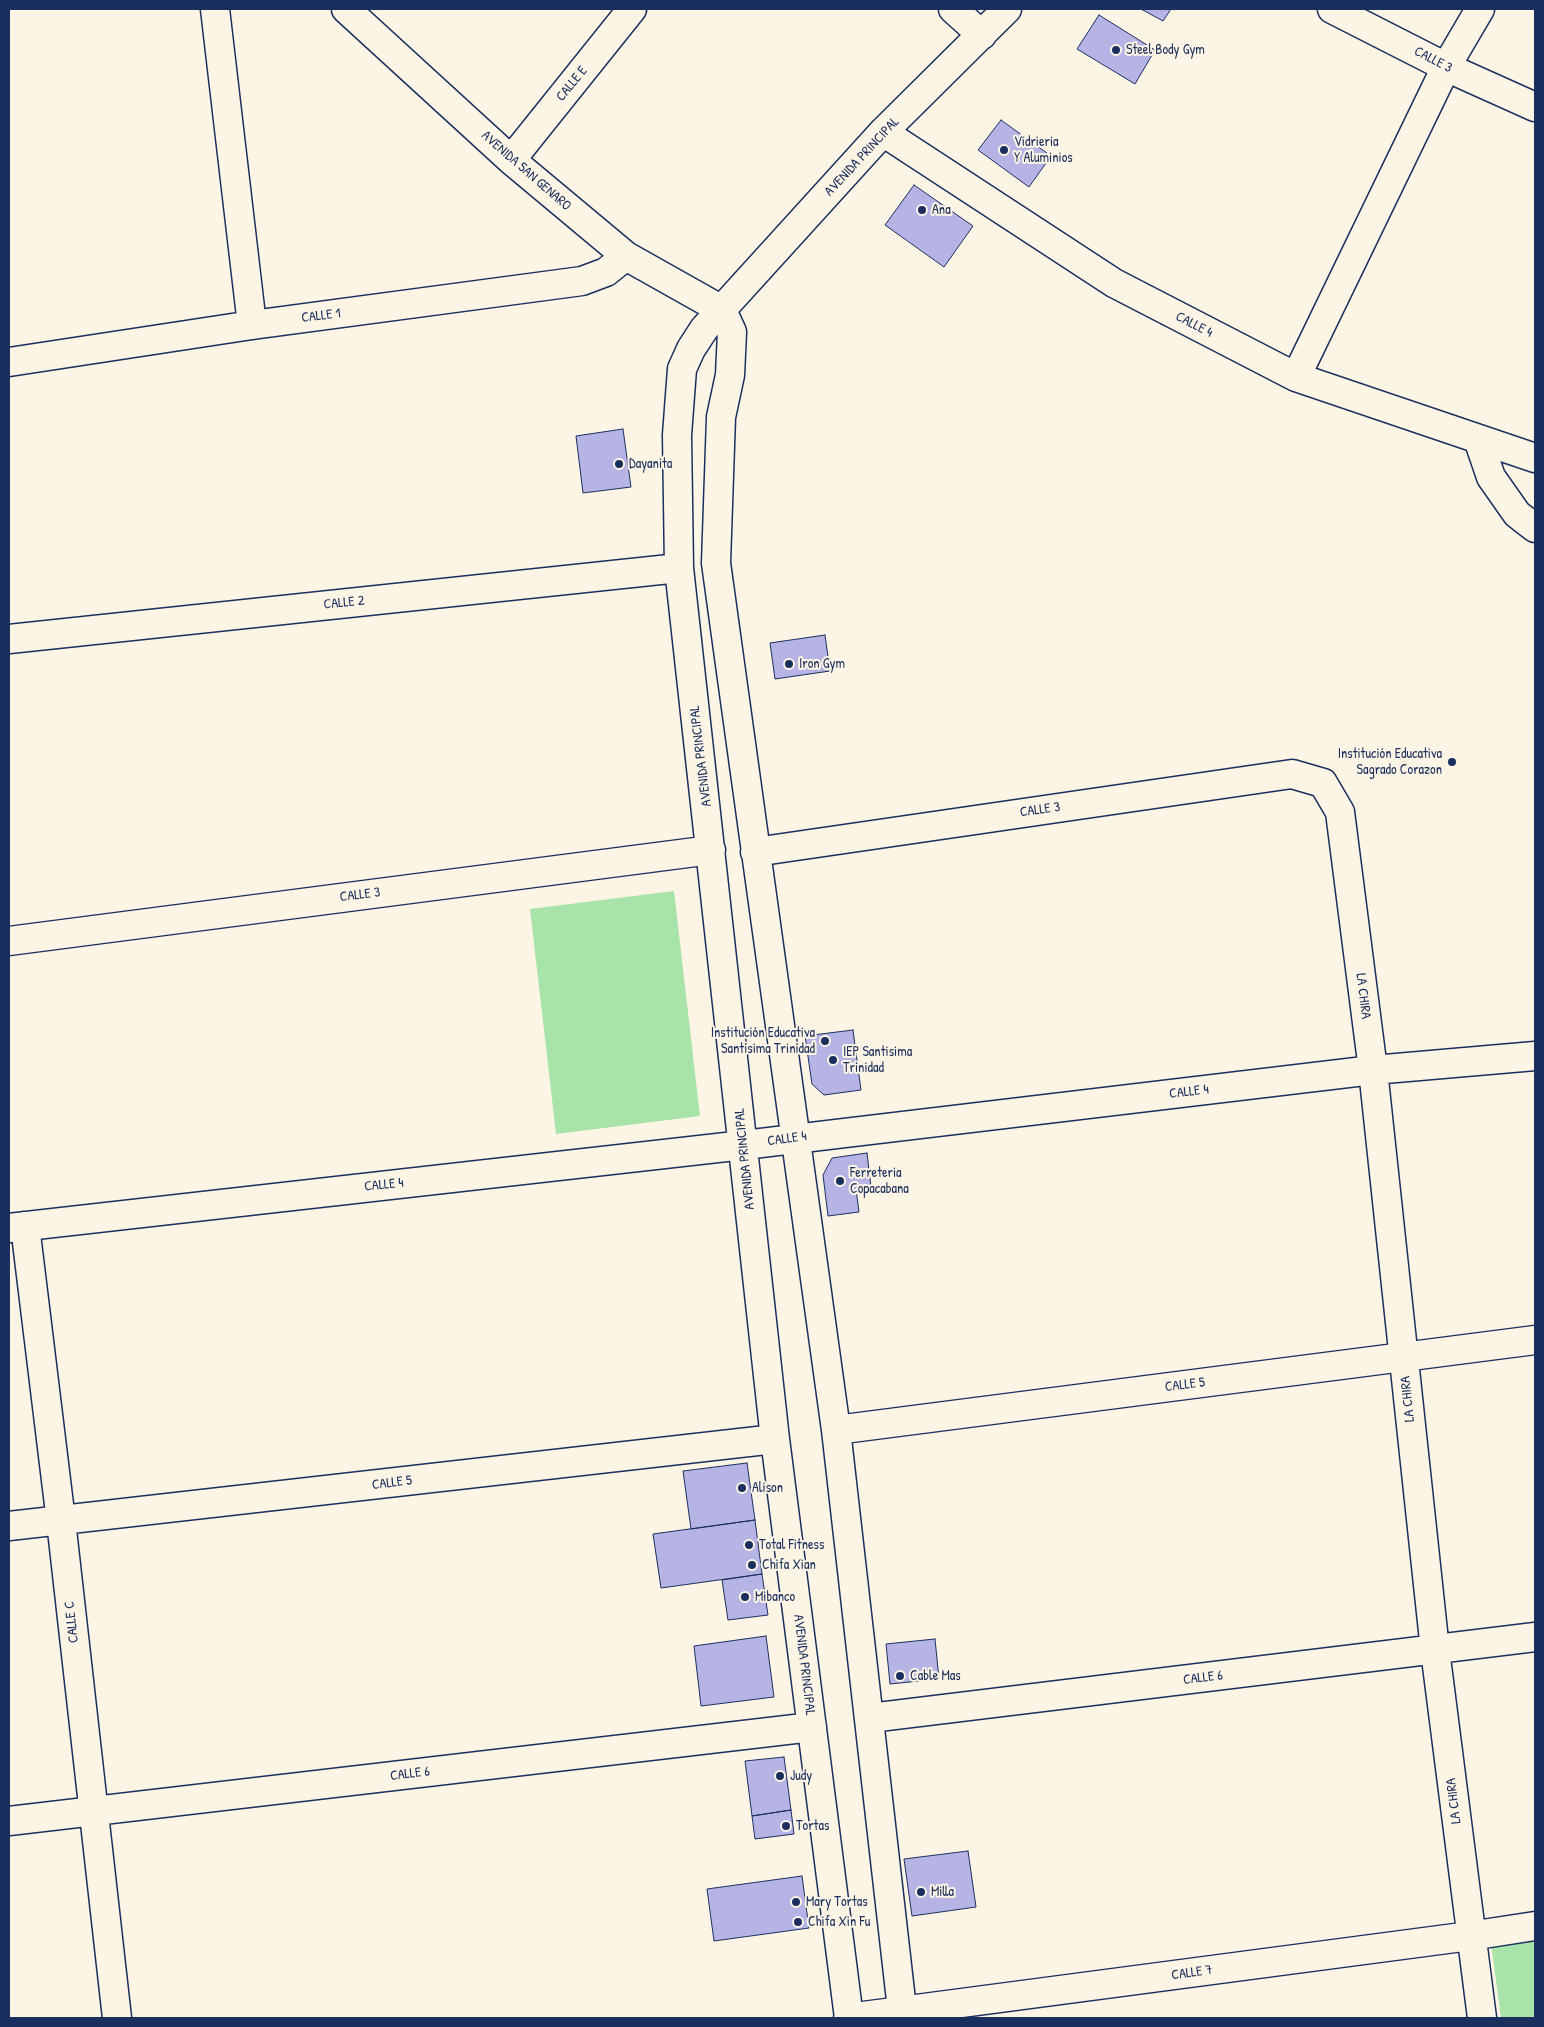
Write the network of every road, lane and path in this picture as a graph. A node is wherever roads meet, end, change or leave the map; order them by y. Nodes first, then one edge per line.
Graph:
1 (215, 9) edge
2 (632, 9) edge
3 (953, 9) edge
4 (1007, 9) edge
5 (1332, 9) edge
6 (1480, 9) edge
7 (350, 10) edge
8 (982, 35) junction
9 (1446, 68) junction
10 (1535, 107) edge
11 (883, 132) junction
12 (511, 160) junction
13 (626, 256) junction
14 (722, 310) junction
15 (252, 325) junction
16 (9, 362) edge
17 (1296, 377) junction
18 (1478, 439) junction
19 (1535, 458) edge
20 (1535, 528) edge
21 (679, 568) junction
22 (9, 639) edge
23 (1323, 783) joint
24 (711, 850) junction
25 (755, 852) junction
26 (9, 941) edge
27 (1535, 1056) edge
28 (1373, 1070) junction
29 (796, 1138) junction
30 (744, 1145) junction
31 (17, 1227) edge
32 (1535, 1340) edge
33 (1403, 1356) junction
34 (836, 1430) junction
35 (776, 1439) junction
36 (61, 1521) junction
37 (9, 1526) edge
38 (1535, 1638) edge
39 (1435, 1650) junction
40 (870, 1718) junction
41 (812, 1727) junction
42 (92, 1811) junction
43 (9, 1821) edge
44 (1535, 1926) edge
45 (1470, 1936) junction
46 (902, 2015) edge
47 (117, 2018) edge
48 (848, 2018) edge
49 (1482, 2018) edge

1 - 15 street
2 - 12 street, CALLE E
3 - 8 street
4 - 8 street, AVENIDA PRINCIPAL
5 - 9 street, CALLE 3
6 - 9 street
7 - 12 street, AVENIDA SAN GENARO
8 - 11 street, AVENIDA PRINCIPAL
9 - 10 street, CALLE 3
9 - 17 street
11 - 14 street, AVENIDA PRINCIPAL
11 - 17 street, CALLE 4
12 - 13 street, AVENIDA SAN GENARO
13 - 14 street, AVENIDA SAN GENARO
13 - 15 street, CALLE 1
14 - 21 street, AVENIDA PRINCIPAL
14 - 25 street
15 - 16 street, CALLE 1
17 - 18 street, CALLE 4
18 - 19 street, CALLE 4
18 - 20 street
21 - 22 street, CALLE 2
21 - 24 street, AVENIDA PRINCIPAL
23 - 25 street, CALLE 3
23 - 28 street, LA CHIRA
24 - 26 street, CALLE 3
24 - 30 street, AVENIDA PRINCIPAL
25 - 29 street
27 - 28 street, CALLE 4
28 - 29 street, CALLE 4
28 - 33 street, LA CHIRA
29 - 30 street, CALLE 4
29 - 34 street
30 - 31 street, CALLE 4
30 - 35 street, AVENIDA PRINCIPAL
31 - 36 street, CALLE C
32 - 33 street, CALLE 5
33 - 34 street, CALLE 5
33 - 39 street, LA CHIRA
34 - 40 street
35 - 36 street, CALLE 5
35 - 41 street, AVENIDA PRINCIPAL
36 - 37 street, CALLE 5
36 - 42 street, CALLE C
38 - 39 street, CALLE 6
39 - 40 street, CALLE 6
39 - 45 street, LA CHIRA
40 - 46 street
41 - 42 street, CALLE 6
41 - 48 street, AVENIDA PRINCIPAL
42 - 43 street, CALLE 6
42 - 47 street, CALLE C
44 - 45 street, CALLE 7
45 - 46 street, CALLE 7
45 - 49 street, LA CHIRA
46 - 48 street, CALLE 7

